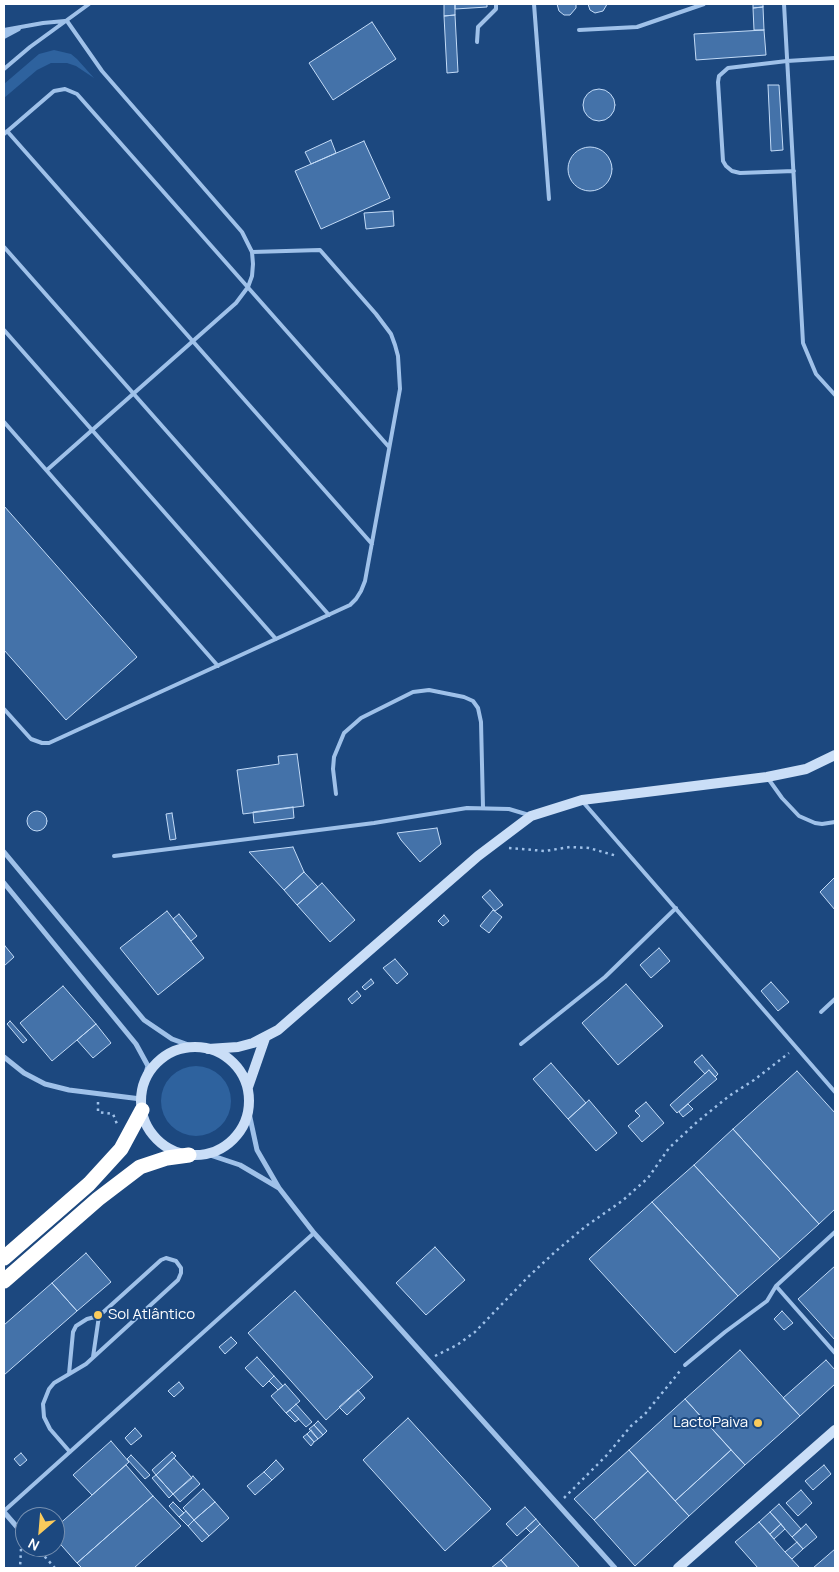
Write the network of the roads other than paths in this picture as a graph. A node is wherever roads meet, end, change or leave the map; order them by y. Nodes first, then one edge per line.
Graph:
1 (89, 4) edge
2 (496, 4) edge
3 (534, 4) edge
4 (704, 4) edge
5 (784, 4) edge
6 (67, 21) junction
7 (21, 28) junction
8 (580, 30) dead end
9 (4, 31) edge
10 (4, 37) edge
11 (477, 42) dead end
12 (835, 58) edge
13 (787, 61) junction
14 (4, 69) edge
15 (5, 133) edge
16 (794, 172) junction
17 (549, 199) dead end
18 (4, 247) edge
19 (252, 252) junction
20 (248, 287) junction
21 (4, 330) edge
22 (192, 342) junction
23 (133, 393) junction
24 (835, 395) edge
25 (4, 422) edge
26 (92, 430) junction
27 (389, 447) junction
28 (46, 470) junction
29 (372, 544) junction
30 (329, 615) junction
31 (276, 639) junction
32 (218, 666) junction
33 (4, 710) edge
34 (835, 755) edge
35 (768, 778) junction
36 (336, 794) dead end
37 (582, 800) junction
38 (484, 807) junction
39 (532, 816) junction
40 (835, 822) edge
41 (4, 852) edge
42 (114, 856) dead end
43 (4, 883) edge
44 (676, 908) junction
45 (835, 999) edge
46 (821, 1012) dead end
47 (265, 1038) junction
48 (521, 1044) dead end
49 (194, 1046) junction
50 (208, 1049) junction
51 (4, 1057) edge
52 (144, 1084) junction
53 (248, 1087) junction
54 (835, 1092) edge
55 (141, 1104) junction
56 (249, 1113) junction
57 (207, 1154) junction
58 (189, 1155) junction
59 (279, 1188) junction
60 (835, 1232) edge
61 (314, 1233) junction
62 (4, 1258) edge
63 (4, 1281) edge
64 (776, 1286) junction
65 (99, 1316) junction
66 (835, 1353) edge
67 (93, 1357) junction
68 (685, 1365) road end
69 (69, 1374) junction
70 (835, 1430) edge
71 (70, 1452) junction
72 (4, 1512) edge
73 (15, 1525) edge
74 (615, 1568) edge
75 (678, 1568) edge

1 - 6 lane
2 - 11 lane
3 - 17 lane
4 - 8 lane
5 - 13 lane
6 - 7 lane
6 - 14 lane
6 - 19 lane
7 - 9 lane
7 - 10 lane
12 - 13 lane
13 - 16 lane
13 - 16 lane
15 - 20 lane
15 - 22 lane
16 - 24 lane
18 - 23 lane
19 - 20 lane
19 - 27 lane
20 - 22 lane
20 - 27 lane
21 - 26 lane
22 - 23 lane
22 - 29 lane
23 - 26 lane
23 - 30 lane
25 - 28 lane
26 - 28 lane
26 - 31 lane
27 - 29 lane
28 - 32 lane
29 - 30 lane
30 - 31 lane
31 - 32 lane
32 - 33 lane
34 - 35 street
35 - 37 street
35 - 40 lane
36 - 38 lane
37 - 39 street
37 - 44 lane
38 - 39 lane
38 - 42 lane
39 - 47 street
41 - 49 street
43 - 52 street
44 - 48 lane
44 - 54 lane
45 - 46 lane
47 - 50 street
47 - 53 street
49 - 50 street
49 - 52 street
50 - 53 street
51 - 55 street
52 - 55 street
53 - 56 street
55 - 58 street
55 - 62 highway
56 - 57 street
56 - 59 street
57 - 58 street
57 - 59 street
58 - 63 highway
59 - 61 street
60 - 64 lane
61 - 71 lane
61 - 74 street
64 - 66 lane
64 - 68 lane
65 - 67 lane
65 - 67 lane
65 - 69 lane
67 - 69 lane
69 - 71 lane
70 - 75 street
71 - 72 lane
72 - 73 street

